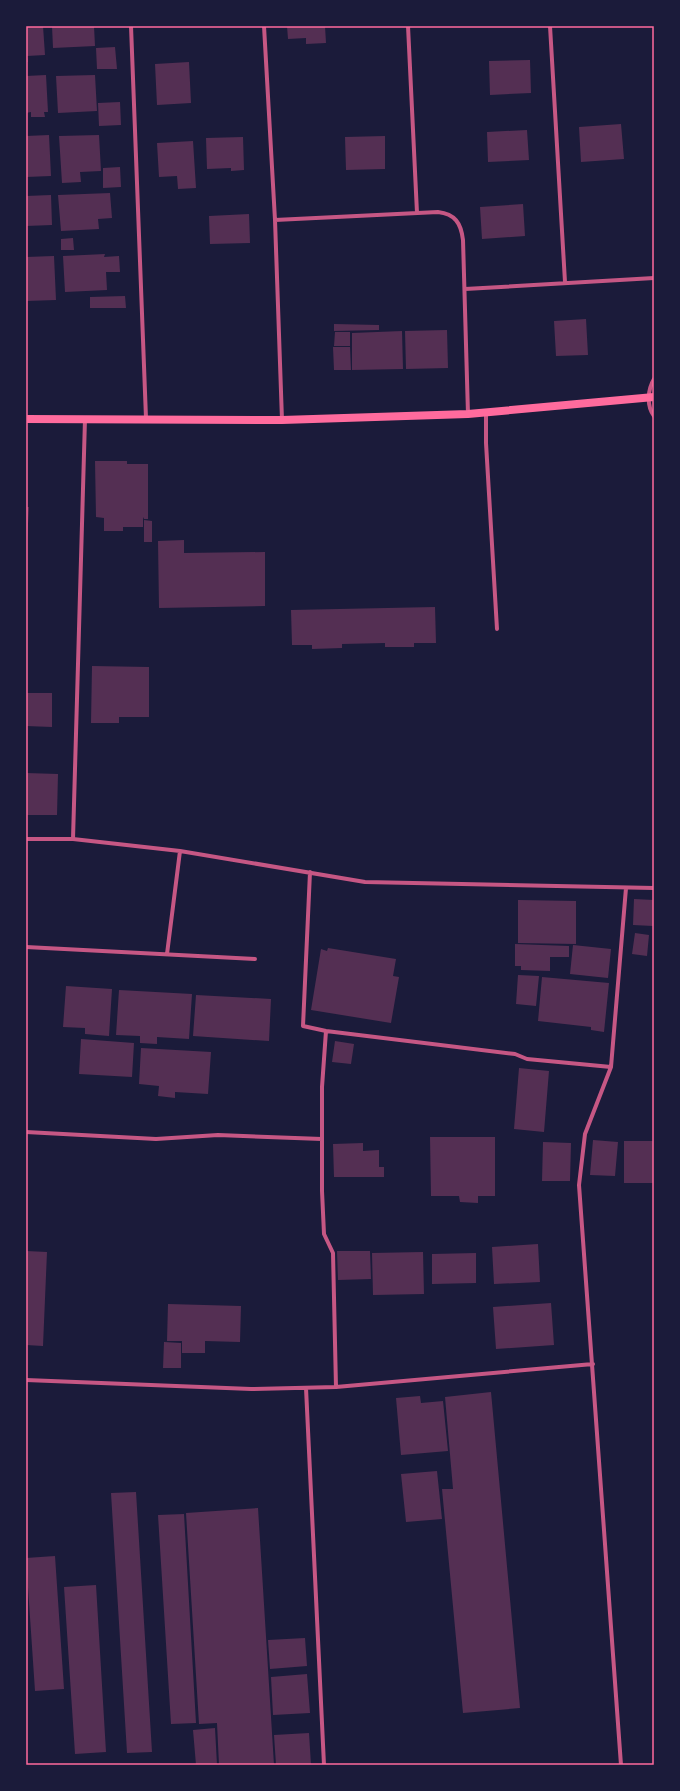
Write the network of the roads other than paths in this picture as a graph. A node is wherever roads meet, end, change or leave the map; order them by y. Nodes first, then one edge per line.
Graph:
1 (131, 26) edge
2 (264, 26) edge
3 (408, 26) edge
4 (550, 26) edge
5 (417, 213) junction
6 (275, 220) junction
7 (654, 278) edge
8 (565, 282) junction
9 (465, 289) junction
10 (654, 379) edge
11 (651, 397) edge
12 (486, 413) junction
13 (468, 414) junction
14 (654, 416) edge
15 (146, 418) junction
16 (26, 419) edge
17 (85, 419) junction
18 (282, 420) junction
19 (498, 629) dead end
20 (26, 838) edge
21 (73, 839) junction
22 (180, 851) junction
23 (310, 872) junction
24 (626, 888) junction
25 (654, 888) edge
26 (26, 947) edge
27 (167, 954) junction
28 (255, 959) dead end
29 (326, 1031) junction
30 (612, 1067) junction
31 (26, 1132) edge
32 (322, 1139) junction
33 (593, 1364) junction
34 (26, 1380) edge
35 (336, 1387) junction
36 (306, 1388) junction
37 (324, 1765) edge
38 (621, 1765) edge

1 - 15 street
2 - 6 street
3 - 5 street
4 - 8 street
5 - 6 street
5 - 9 street
6 - 18 street
7 - 8 street
8 - 9 street
9 - 13 street
10 - 11 street
11 - 12 main road
11 - 14 street
12 - 13 main road
12 - 19 street
13 - 18 main road
15 - 17 main road
15 - 18 main road
16 - 17 main road
17 - 21 street
20 - 21 street
21 - 22 street
22 - 23 street
22 - 27 street
23 - 24 street
23 - 29 street
24 - 25 street
24 - 30 street
26 - 27 street
27 - 28 street
29 - 30 street
29 - 32 street
30 - 33 street
31 - 32 street
32 - 35 street
33 - 35 street
33 - 38 street
34 - 36 street
35 - 36 street
36 - 37 street

